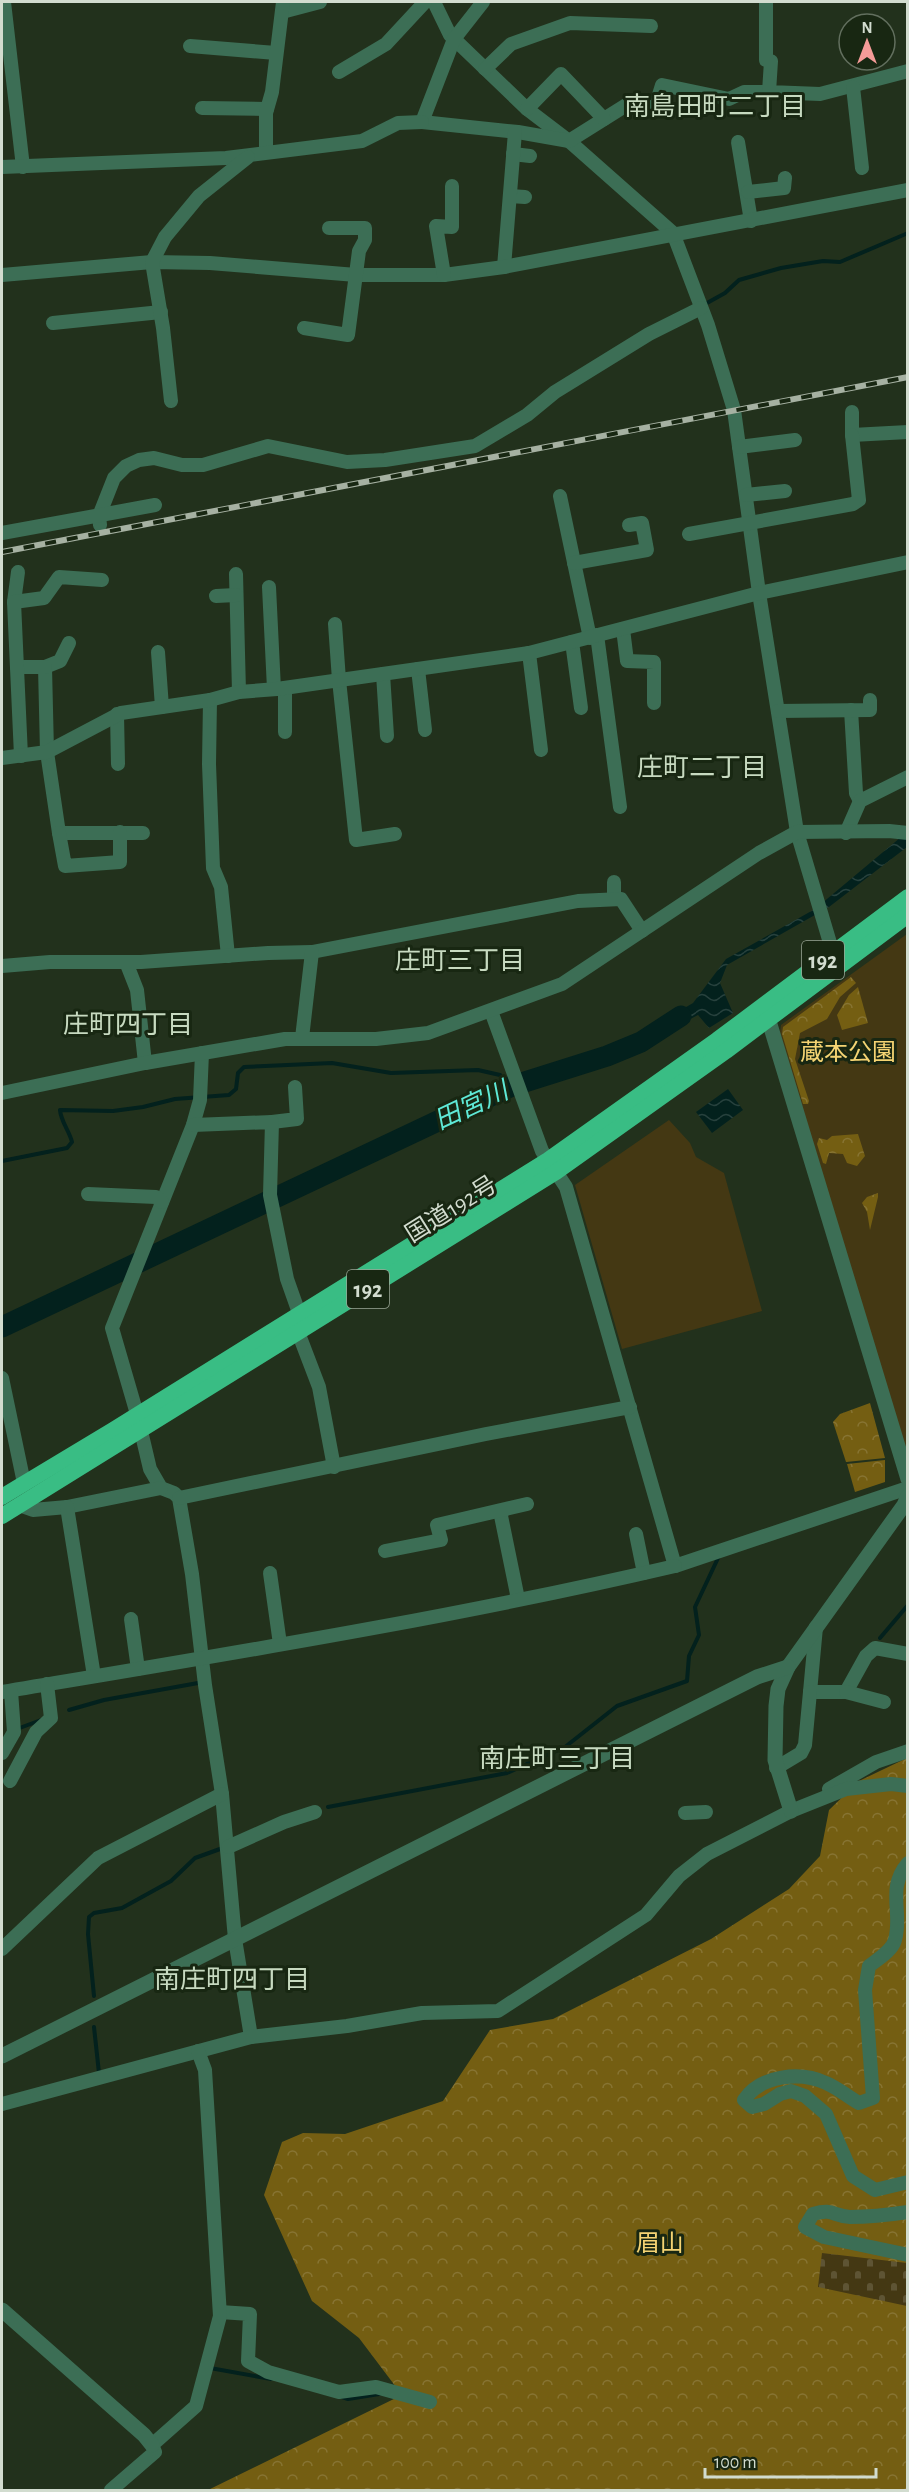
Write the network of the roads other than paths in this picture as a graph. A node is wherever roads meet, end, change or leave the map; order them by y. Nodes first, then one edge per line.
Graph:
1 (4, 2) edge
2 (320, 2) edge
3 (425, 2) edge
4 (434, 2) edge
5 (483, 2) edge
6 (766, 2) edge
7 (282, 7) edge
8 (651, 26) dead end
9 (454, 39) junction
10 (190, 46) dead end
11 (276, 53) junction
12 (485, 69) junction
13 (908, 71) edge
14 (339, 72) dead end
15 (854, 87) junction
16 (769, 92) junction
17 (202, 108) dead end
18 (267, 110) junction
19 (527, 110) junction
20 (604, 119) junction
21 (422, 122) junction
22 (515, 132) junction
23 (569, 141) junction
24 (738, 142) dead end
25 (259, 153) junction
26 (513, 154) junction
27 (530, 156) dead end
28 (23, 166) junction
29 (2, 167) edge
30 (862, 168) dead end
31 (785, 178) dead end
32 (453, 186) dead end
33 (908, 190) edge
34 (748, 192) junction
35 (510, 196) junction
36 (525, 197) dead end
37 (751, 221) junction
38 (329, 228) dead end
39 (673, 233) junction
40 (152, 262) junction
41 (504, 267) junction
42 (444, 274) junction
43 (2, 275) edge
44 (356, 275) junction
45 (701, 308) junction
46 (160, 312) junction
47 (53, 323) dead end
48 (304, 328) dead end
49 (171, 401) dead end
50 (852, 412) dead end
51 (908, 432) edge
52 (852, 435) junction
53 (795, 440) dead end
54 (739, 447) junction
55 (785, 491) dead end
56 (746, 495) junction
57 (560, 496) dead end
58 (154, 505) dead end
59 (100, 520) junction
60 (749, 522) junction
61 (629, 525) dead end
62 (2, 533) edge
63 (688, 534) dead end
64 (908, 562) edge
65 (574, 563) junction
66 (18, 572) dead end
67 (236, 574) dead end
68 (102, 580) dead end
69 (269, 587) dead end
70 (759, 593) junction
71 (236, 595) junction
72 (216, 596) dead end
73 (14, 603) junction
74 (335, 624) dead end
75 (623, 629) junction
76 (594, 636) junction
77 (573, 642) junction
78 (69, 643) dead end
79 (158, 652) dead end
80 (529, 653) junction
81 (17, 667) junction
82 (45, 667) junction
83 (418, 669) junction
84 (383, 674) junction
85 (339, 680) junction
86 (280, 688) junction
87 (239, 692) junction
88 (210, 700) junction
89 (870, 700) dead end
90 (654, 703) dead end
91 (162, 707) junction
92 (581, 708) dead end
93 (851, 710) junction
94 (778, 711) junction
95 (117, 714) junction
96 (425, 730) dead end
97 (285, 732) dead end
98 (387, 736) dead end
99 (541, 750) dead end
100 (47, 752) junction
101 (21, 756) junction
102 (2, 758) edge
103 (118, 764) dead end
104 (908, 777) edge
105 (860, 801) junction
106 (620, 807) dead end
107 (120, 832) junction
108 (797, 832) junction
109 (59, 833) junction
110 (144, 833) dead end
111 (846, 833) junction
112 (906, 833) edge
113 (395, 834) dead end
114 (614, 882) dead end
115 (908, 897) edge
116 (614, 899) junction
117 (908, 915) edge
118 (642, 931) junction
119 (312, 952) junction
120 (833, 953) junction
121 (228, 956) junction
122 (126, 962) junction
123 (2, 966) edge
124 (491, 1011) junction
125 (766, 1012) junction
126 (302, 1038) junction
127 (202, 1053) junction
128 (145, 1062) junction
129 (295, 1087) dead end
130 (2, 1092) edge
131 (272, 1122) junction
132 (193, 1125) junction
133 (552, 1166) junction
134 (88, 1194) dead end
135 (162, 1202) junction
136 (299, 1313) junction
137 (298, 1332) junction
138 (2, 1378) edge
139 (630, 1407) junction
140 (139, 1422) junction
141 (334, 1467) junction
142 (908, 1479) edge
143 (24, 1483) junction
144 (161, 1488) junction
145 (908, 1488) edge
146 (908, 1496) edge
147 (2, 1497) edge
148 (179, 1498) junction
149 (527, 1504) dead end
150 (19, 1505) junction
151 (68, 1507) junction
152 (500, 1511) junction
153 (2, 1516) edge
154 (636, 1534) dead end
155 (385, 1551) dead end
156 (675, 1566) junction
157 (270, 1573) dead end
158 (644, 1573) junction
159 (518, 1599) junction
160 (131, 1619) dead end
161 (816, 1628) junction
162 (280, 1644) junction
163 (908, 1654) edge
164 (202, 1658) junction
165 (788, 1667) junction
166 (138, 1669) junction
167 (94, 1676) junction
168 (46, 1684) junction
169 (6, 1691) edge
170 (810, 1692) junction
171 (846, 1692) junction
172 (884, 1702) dead end
173 (908, 1751) edge
174 (2, 1753) edge
175 (776, 1768) junction
176 (10, 1781) dead end
177 (908, 1786) edge
178 (222, 1794) junction
179 (806, 1805) junction
180 (791, 1810) junction
181 (315, 1812) dead end
182 (706, 1812) dead end
183 (685, 1813) dead end
184 (228, 1847) junction
185 (908, 1863) edge
186 (235, 1939) junction
187 (2, 1949) edge
188 (252, 2037) junction
189 (198, 2050) junction
190 (2, 2056) edge
191 (2, 2104) edge
192 (908, 2182) edge
193 (908, 2212) edge
194 (908, 2255) edge
195 (2, 2310) edge
196 (220, 2312) junction
197 (430, 2402) dead end
198 (152, 2445) junction
199 (111, 2490) edge

1 - 28 street
2 - 7 street
3 - 14 street
4 - 9 street
5 - 9 street
6 - 16 street
7 - 11 street
8 - 12 street
9 - 12 street
9 - 21 street
10 - 11 street
11 - 18 street
12 - 19 street
13 - 15 street
15 - 16 street
15 - 30 street
16 - 20 street
17 - 18 street
18 - 25 street
19 - 20 street
19 - 23 street
20 - 23 street
21 - 22 street
21 - 25 street
22 - 23 street
22 - 26 street
23 - 39 street
24 - 34 street
25 - 28 street
25 - 40 street
26 - 27 street
26 - 35 street
28 - 29 street
31 - 34 street
32 - 42 street
33 - 37 street
34 - 37 street
35 - 36 street
35 - 41 street
37 - 39 street
38 - 44 street
39 - 41 street
39 - 45 street
40 - 43 street
40 - 44 street
40 - 46 street
41 - 42 street
42 - 44 street
44 - 48 street
45 - 54 street
45 - 59 street
46 - 47 street
46 - 49 street
50 - 52 street
51 - 52 street
52 - 60 street
53 - 54 street
54 - 56 street
55 - 56 street
56 - 60 street
57 - 65 street
58 - 59 street
59 - 62 street
60 - 63 street
60 - 70 street
61 - 65 street
64 - 70 street
65 - 76 street
66 - 73 street
67 - 71 street
68 - 73 street
69 - 86 street
70 - 75 street
70 - 94 street
71 - 72 street
71 - 87 street
73 - 81 street
74 - 85 street
75 - 76 street
75 - 90 street
76 - 77 street
76 - 106 street
77 - 80 street
77 - 92 street
78 - 82 street
79 - 91 street
80 - 83 street
80 - 99 street
81 - 82 street
81 - 101 street
82 - 100 street
83 - 84 street
83 - 96 street
84 - 85 street
84 - 98 street
85 - 86 street
85 - 113 street
86 - 87 street
86 - 97 street
87 - 88 street
88 - 91 street
88 - 121 street
89 - 93 street
91 - 95 street
93 - 94 street
93 - 105 street
94 - 108 street
95 - 100 street
95 - 103 street
100 - 101 street
100 - 109 street
101 - 102 street
104 - 105 street
105 - 111 street
107 - 109 street
107 - 109 street
107 - 110 street
108 - 111 street
108 - 118 street
108 - 120 street
111 - 112 street
114 - 116 street
115 - 120 highway, 国道192号 / 192
116 - 118 street
116 - 119 street
117 - 125 highway, 国道192号 / 192
118 - 124 street
119 - 121 street
119 - 126 street
120 - 125 highway, 国道192号 / 192
121 - 122 street
122 - 123 street
122 - 128 street
124 - 126 street
124 - 133 street
125 - 133 highway, 国道192号 / 192
125 - 142 street
126 - 127 street
127 - 128 street
127 - 132 street
128 - 130 street
129 - 131 street
131 - 132 street
131 - 136 street
132 - 135 street
133 - 136 highway, 国道192号 / 192
133 - 137 highway, 国道192号 / 192
133 - 139 street
134 - 135 street
135 - 140 street
136 - 140 highway, 国道192号 / 192
137 - 140 highway, 国道192号 / 192
137 - 141 street
138 - 143 street
139 - 141 street
139 - 156 street
140 - 143 highway, 国道192号 / 192
140 - 144 street
140 - 150 highway, 国道192号 / 192
141 - 148 street
143 - 147 highway, 国道192号 / 192
144 - 148 street
144 - 151 street
145 - 156 street
146 - 161 street
148 - 164 street
149 - 152 street
150 - 151 street
150 - 153 highway, 国道192号 / 192
151 - 167 street
152 - 155 street
152 - 159 street
154 - 158 street
156 - 158 street
157 - 162 street
158 - 159 street
159 - 162 street
160 - 166 street
161 - 165 street
161 - 170 street
162 - 164 street
163 - 171 street
164 - 166 street
164 - 178 street
165 - 175 street
165 - 186 street
166 - 167 street
167 - 168 street
168 - 169 street
168 - 176 street
169 - 174 street
170 - 171 street
170 - 175 street
171 - 172 street
173 - 179 street
175 - 180 street
177 - 179 street
178 - 184 street
178 - 187 street
179 - 180 street
180 - 188 street
181 - 184 street
182 - 183 street
184 - 186 street
185 - 192 street
186 - 188 street
186 - 190 street
188 - 189 street
189 - 191 street
189 - 196 street
193 - 194 street
195 - 198 street
196 - 197 street
196 - 198 street
198 - 199 street

